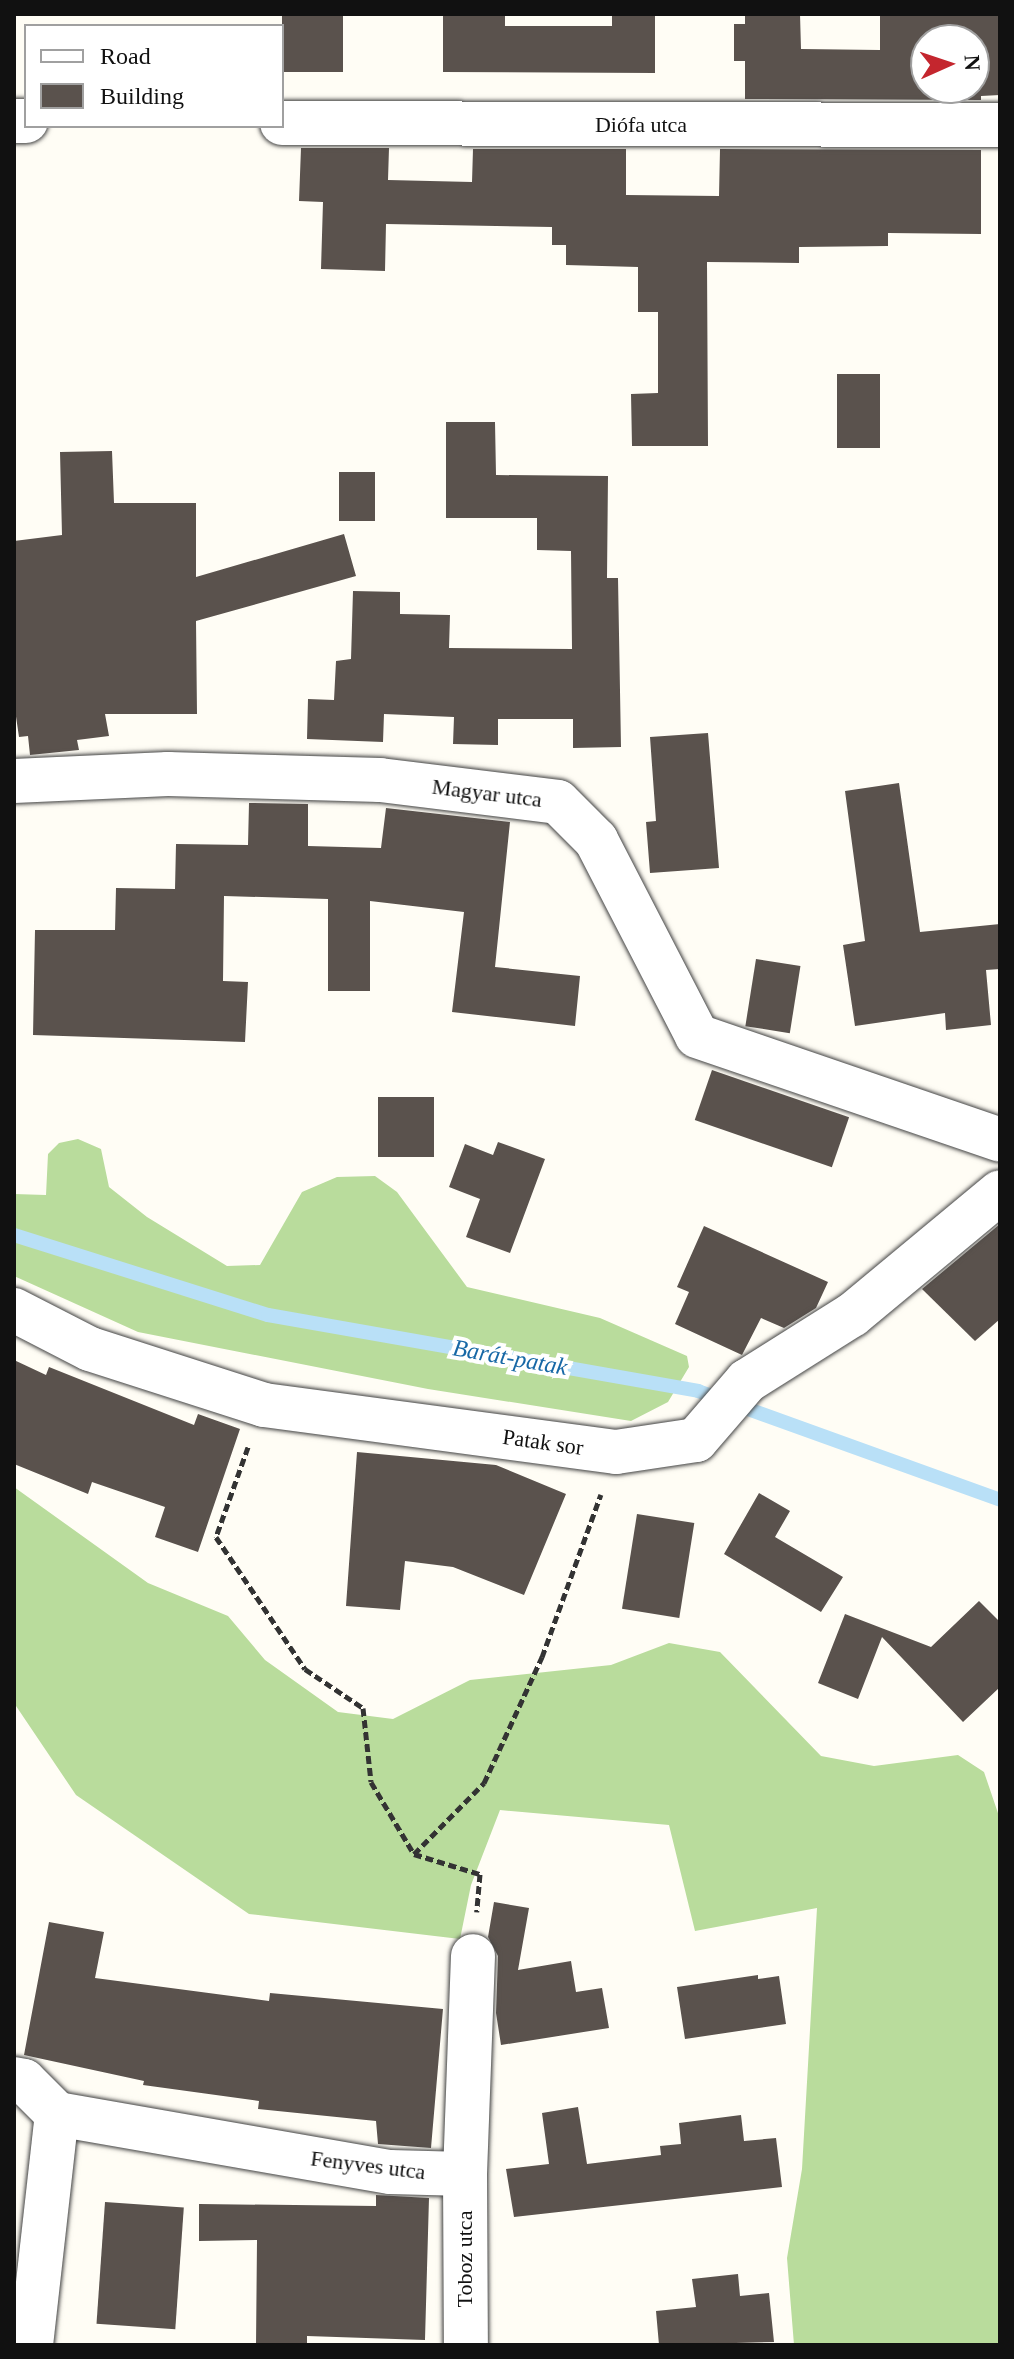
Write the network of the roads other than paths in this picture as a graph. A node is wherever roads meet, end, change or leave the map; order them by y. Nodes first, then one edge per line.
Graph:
1 (284, 123) edge
2 (1000, 125) edge
3 (14, 781) edge
4 (1000, 1140) edge
5 (1000, 1192) edge
6 (14, 1310) edge
7 (473, 1956) dead end
8 (14, 2079) edge
9 (57, 2114) junction
10 (465, 2174) junction
11 (31, 2345) edge
12 (466, 2345) edge

1 - 2 street, Diófa utca
3 - 4 street, Magyar utca
5 - 6 street, Patak sor
7 - 10 street
8 - 9 street
9 - 10 street, Fenyves utca
9 - 11 street
10 - 12 street, Toboz utca

